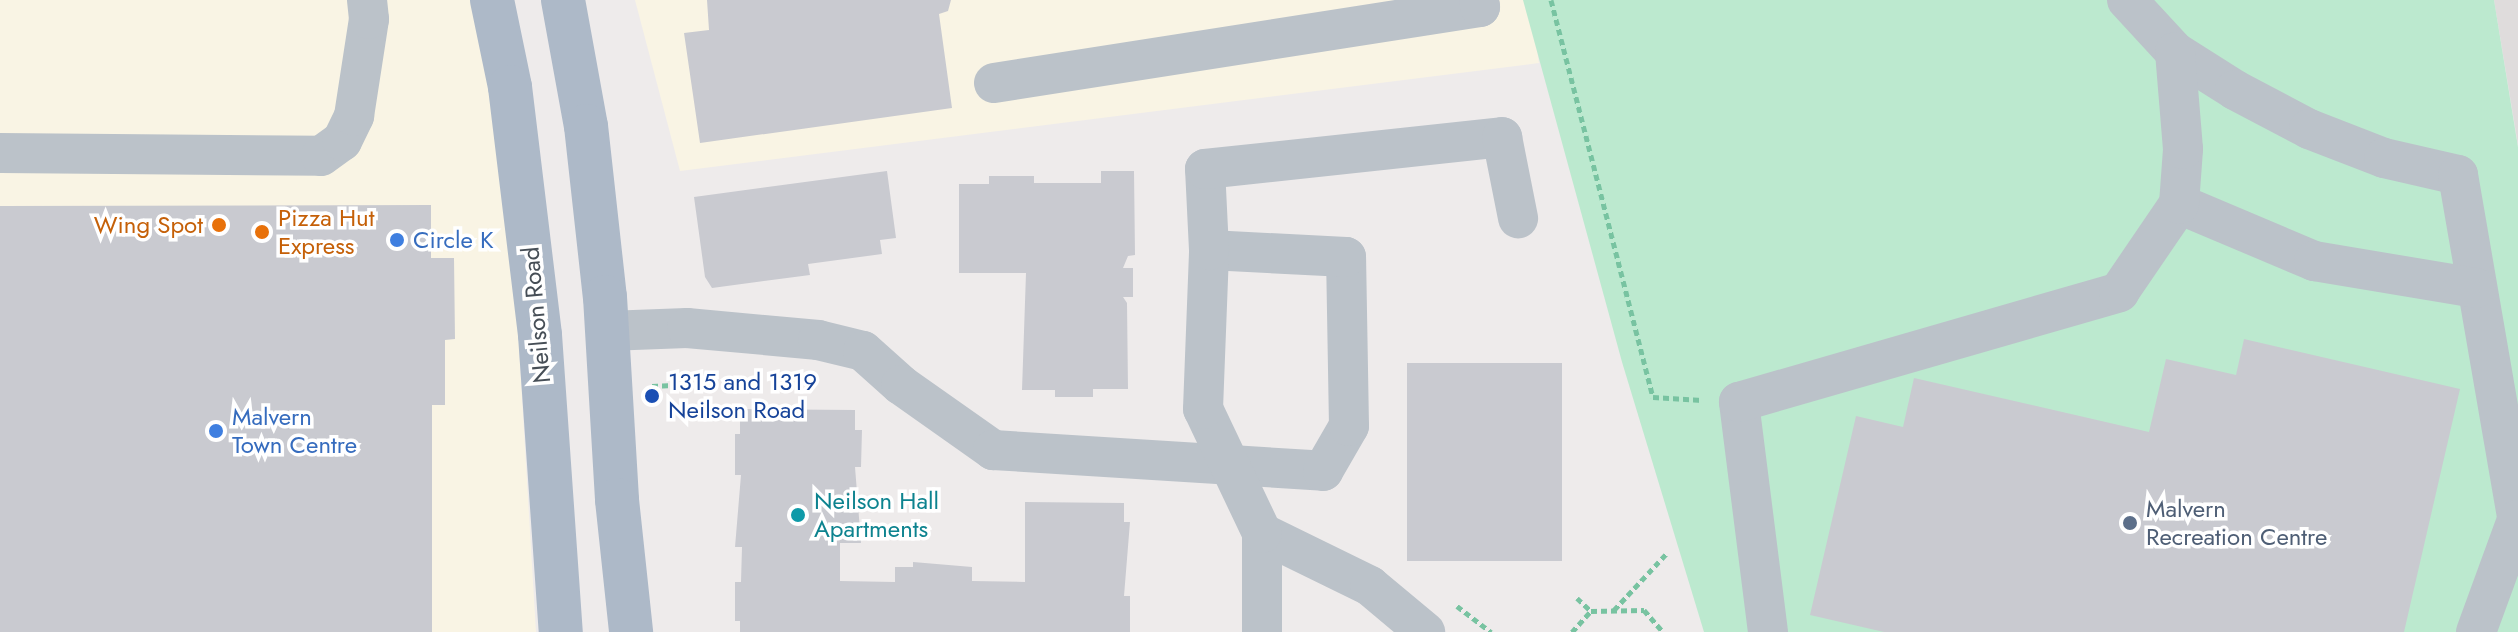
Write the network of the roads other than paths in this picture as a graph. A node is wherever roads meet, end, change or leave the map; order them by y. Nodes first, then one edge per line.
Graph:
1 (367, 0) edge
2 (492, 0) edge
3 (563, 0) edge
4 (1479, 0) edge
5 (2127, 0) edge
6 (2175, 52) junction
7 (994, 83) dead end
8 (0, 153) edge
9 (2179, 204) junction
10 (1518, 218) dead end
11 (1209, 250) junction
12 (2476, 288) junction
13 (607, 331) junction
14 (540, 335) junction
15 (1232, 466) junction
16 (2518, 522) edge
17 (1262, 533) junction
18 (561, 632) edge
19 (631, 632) edge
20 (1262, 632) edge
21 (1425, 632) edge
22 (1768, 632) edge
23 (2476, 632) edge

1 - 8 lane
2 - 14 main road, Neilson Road
3 - 13 main road
4 - 7 lane
5 - 6 lane
6 - 9 lane
6 - 12 lane
9 - 12 lane
9 - 22 lane
10 - 11 lane
11 - 15 lane
11 - 15 lane
12 - 16 lane
13 - 14 main road
13 - 15 lane
13 - 19 main road
14 - 18 main road, Neilson Road
15 - 17 lane
16 - 23 lane
17 - 20 lane
17 - 21 lane

